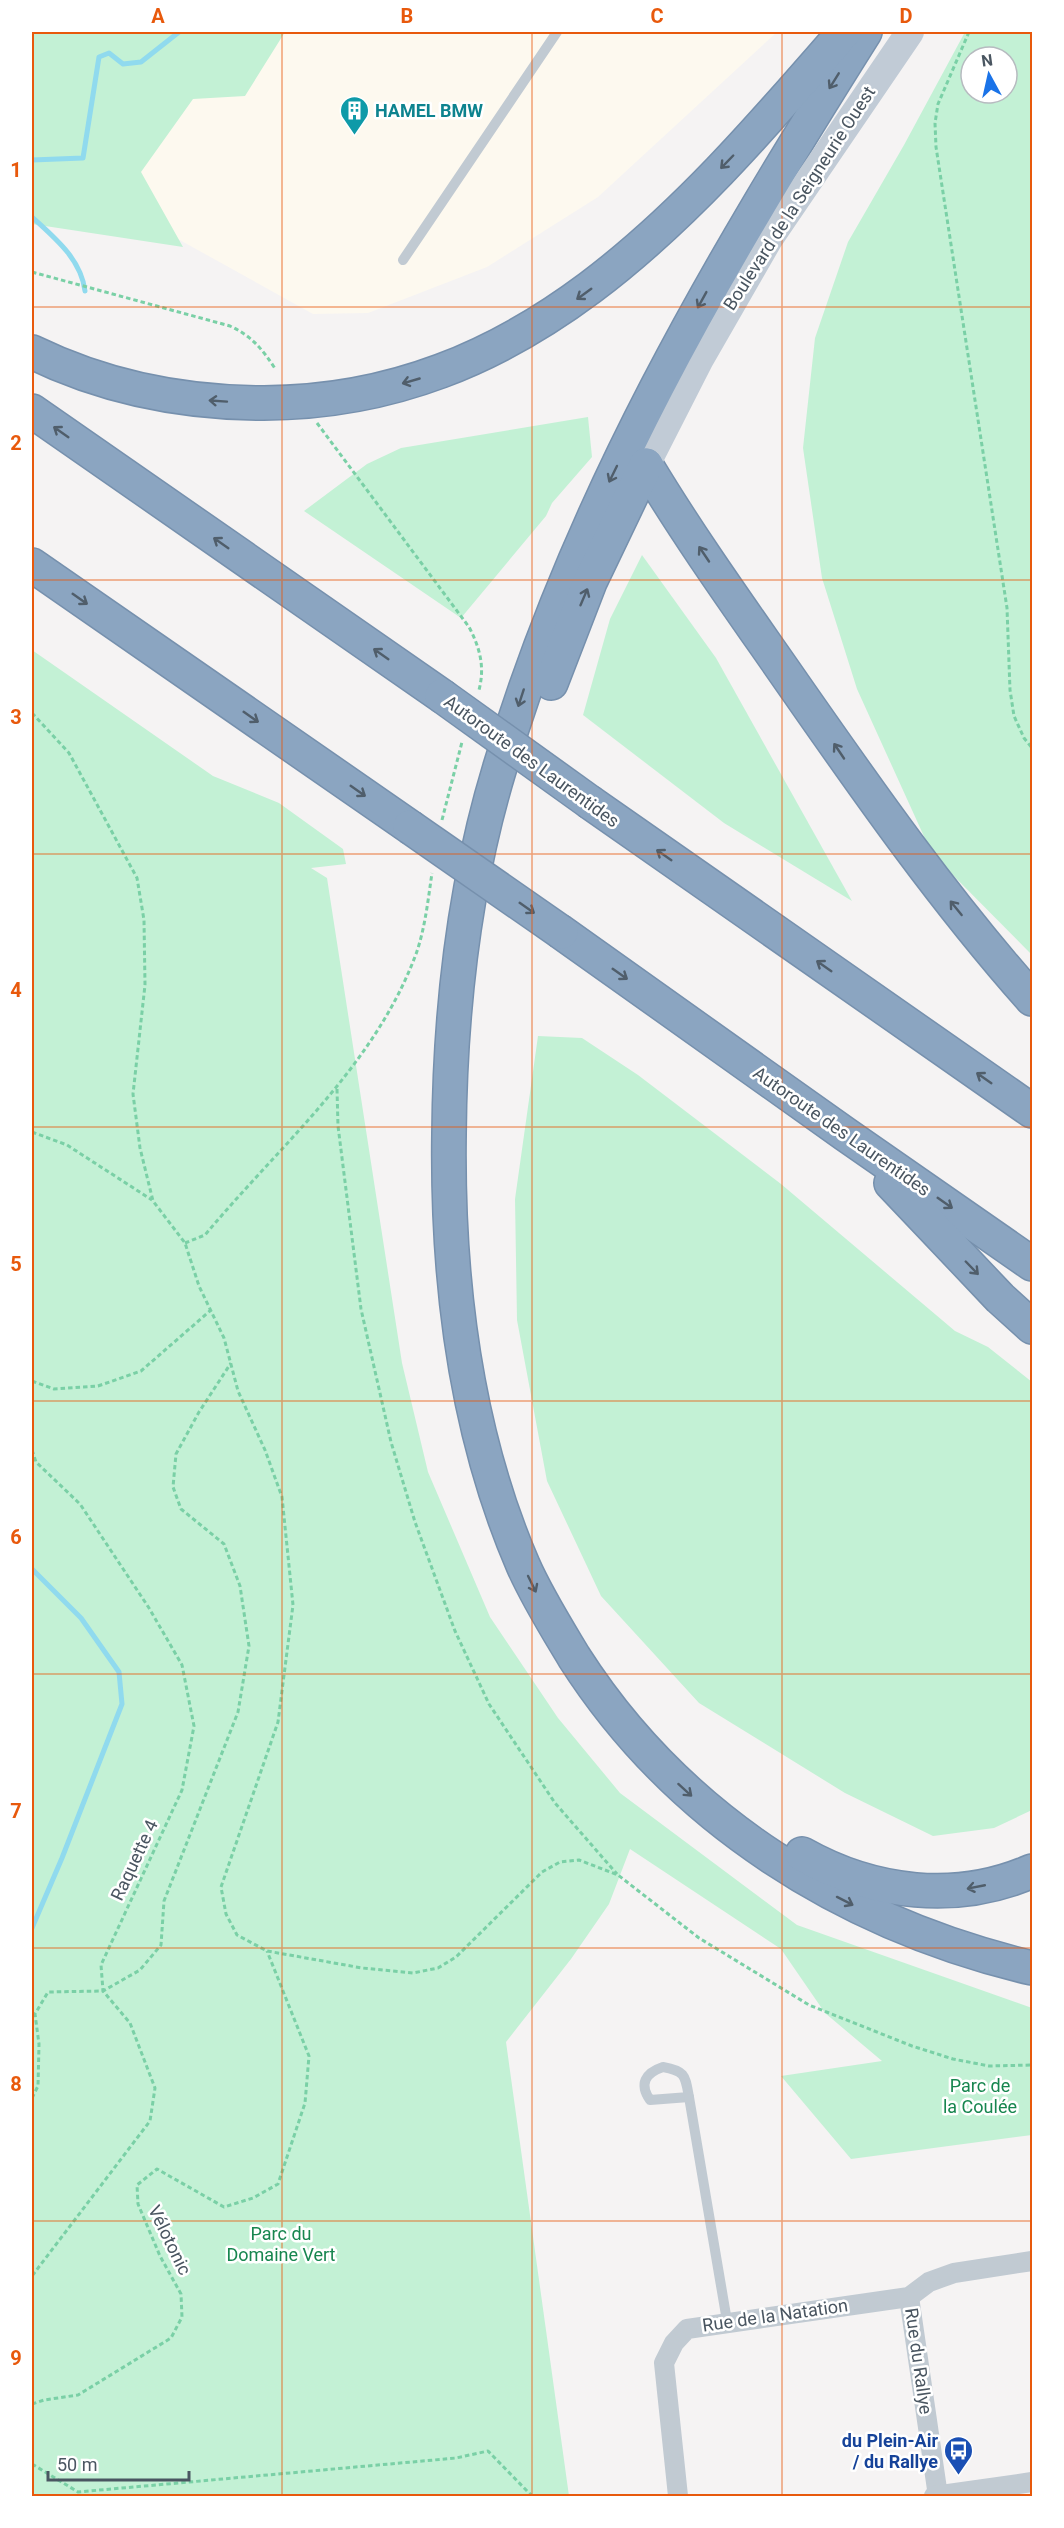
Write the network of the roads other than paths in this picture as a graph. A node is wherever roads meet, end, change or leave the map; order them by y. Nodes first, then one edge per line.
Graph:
1 (557, 32) edge
2 (844, 32) edge
3 (865, 32) edge
4 (910, 32) edge
5 (403, 260) dead end
6 (32, 352) edge
7 (32, 411) edge
8 (646, 465) junction
9 (32, 565) edge
10 (1032, 999) edge
11 (1032, 1111) edge
12 (845, 1134) junction
13 (1032, 1264) edge
14 (1032, 1327) edge
15 (1032, 1871) edge
16 (1032, 1968) edge
17 (689, 2097) junction
18 (1032, 2261) edge
19 (909, 2296) junction
20 (727, 2321) junction
21 (1032, 2482) edge
22 (678, 2496) edge
23 (936, 2496) edge

1 - 5 lane
2 -> 6 highway
3 -> 16 highway
4 - 8 main road, Boulevard de la Seigneurie Ouest
11 -> 7 highway, Autoroute des Laurentides, bridge
10 -> 8 highway
15 -> 8 highway
9 -> 12 highway, Autoroute des Laurentides, bridge
12 -> 13 highway, Autoroute des Laurentides
12 -> 14 highway
17 - 17 lane
17 - 20 lane
18 - 19 street, Rue de la Natation
19 - 20 street, Rue de la Natation
19 - 23 street, Rue du Rallye
20 - 22 street, Rue de la Natation
21 - 23 street

